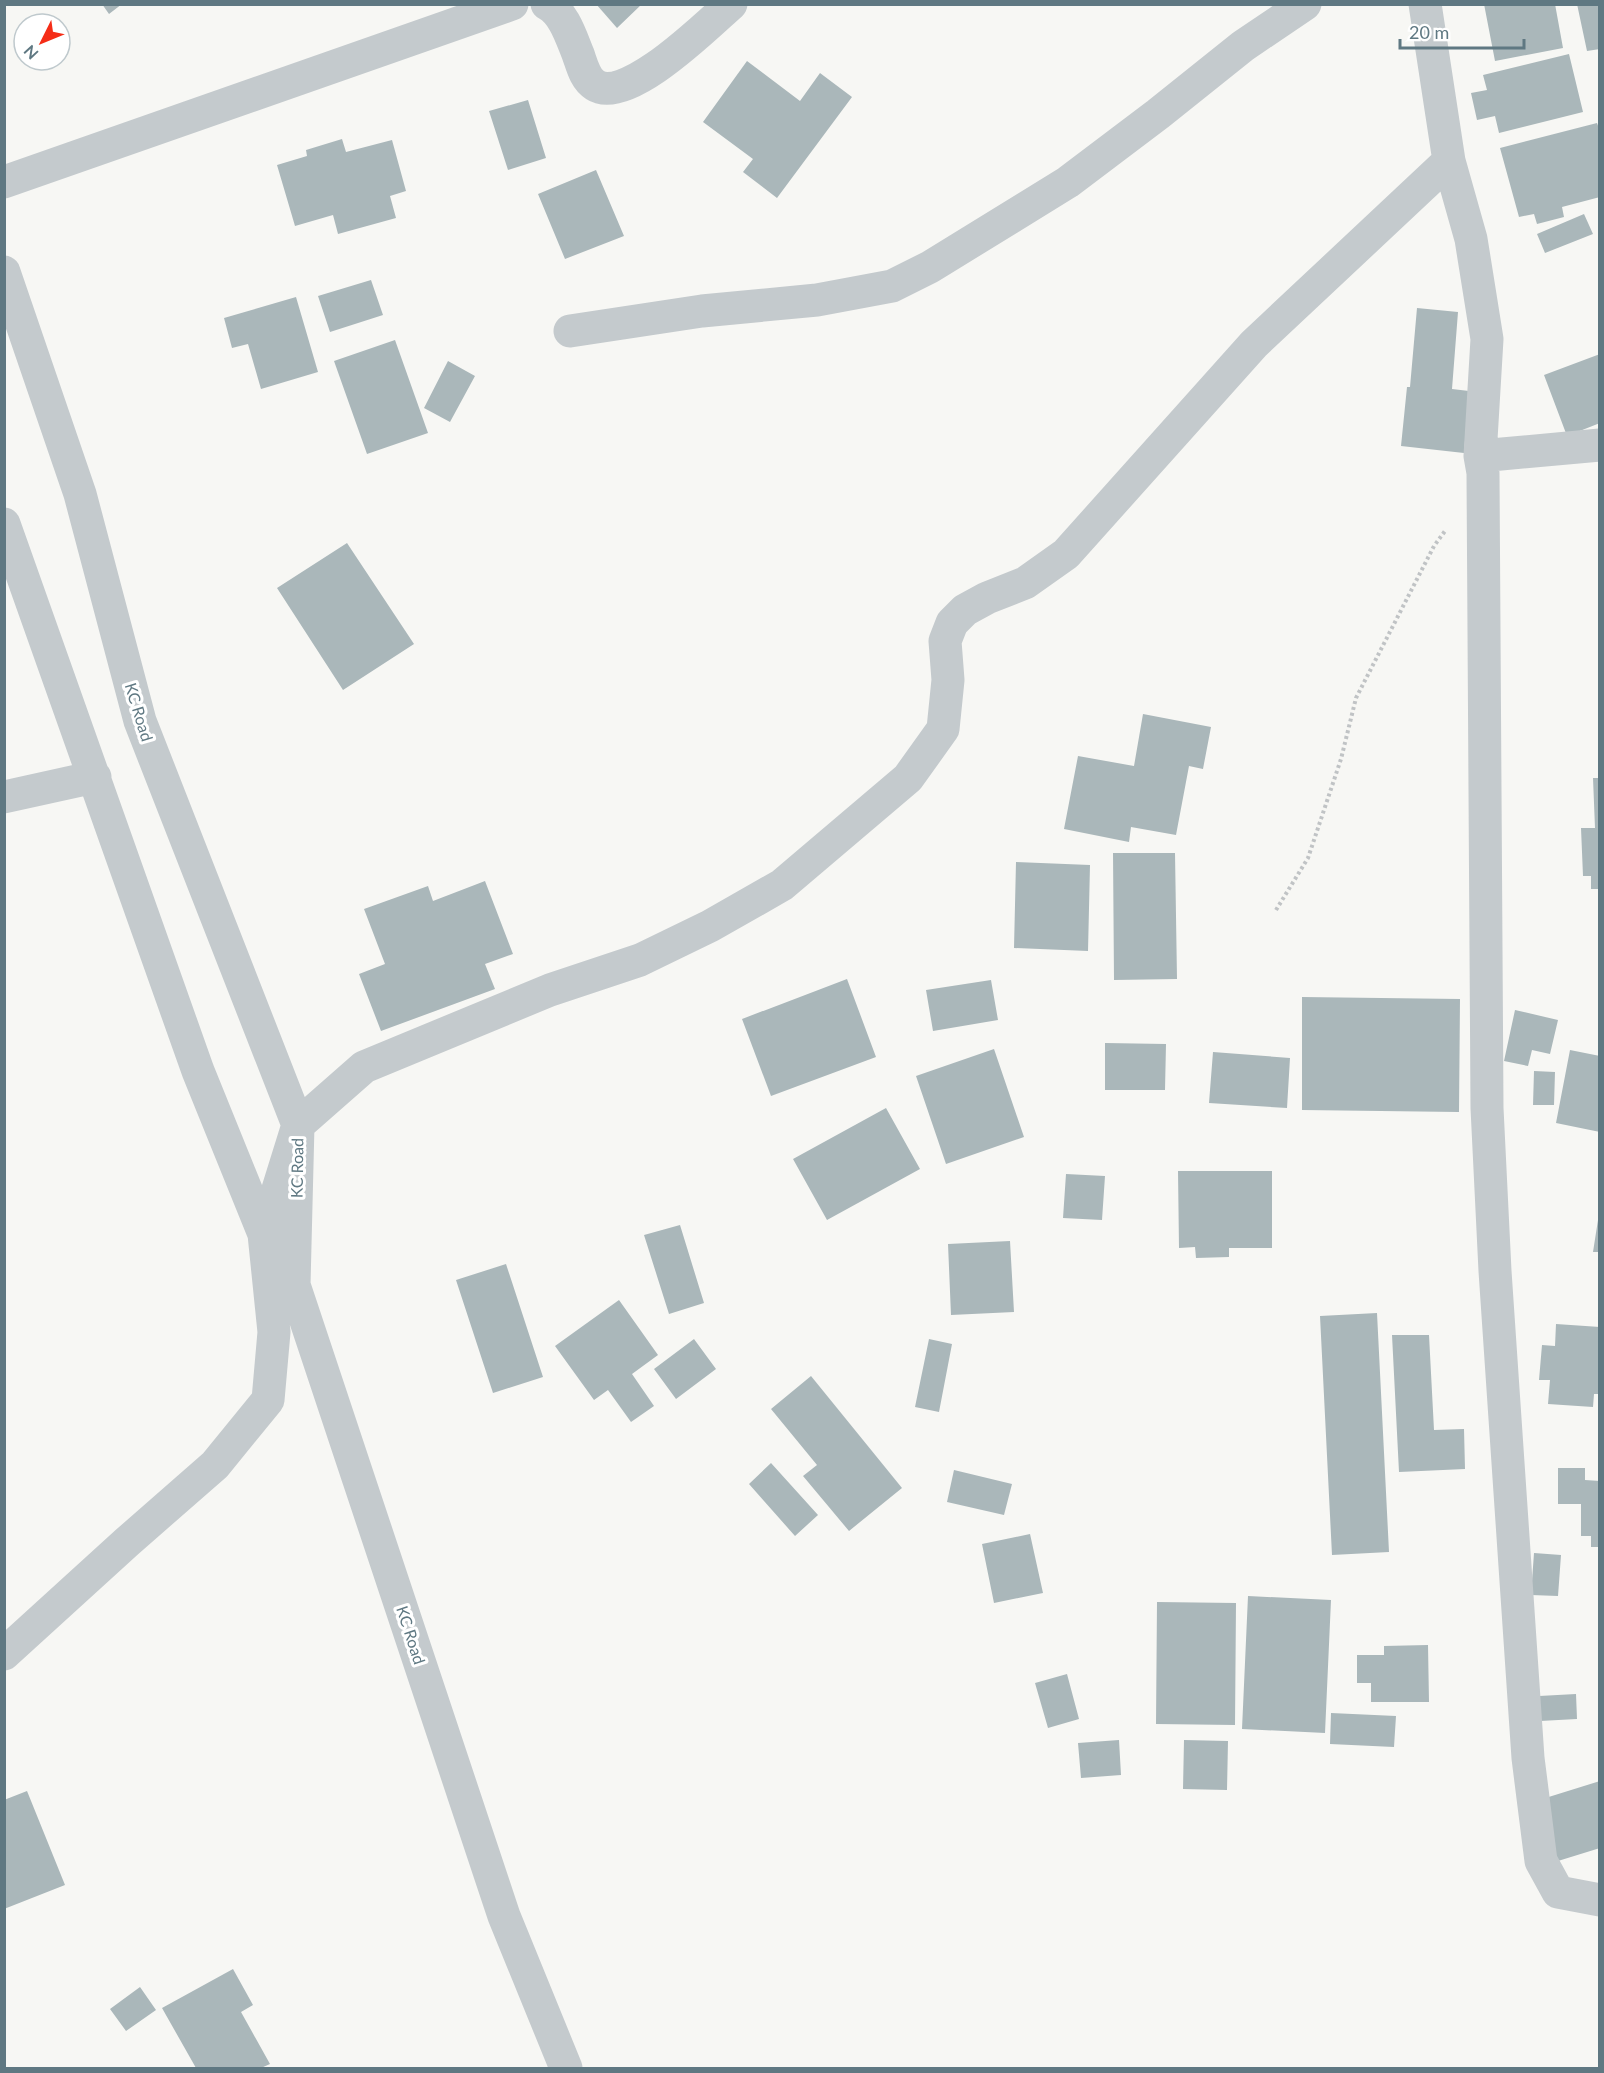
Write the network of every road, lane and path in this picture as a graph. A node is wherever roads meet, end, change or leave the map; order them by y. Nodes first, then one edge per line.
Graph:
1 (512, 4) edge
2 (547, 4) edge
3 (731, 4) edge
4 (1305, 4) edge
5 (1425, 4) edge
6 (1449, 161) junction
7 (4, 182) edge
8 (4, 272) edge
9 (570, 331) dead end
10 (1599, 445) edge
11 (1480, 456) junction
12 (4, 524) edge
13 (1447, 528) dead end
14 (95, 777) junction
15 (4, 797) edge
16 (1275, 910) dead end
17 (298, 1125) junction
18 (264, 1234) junction
19 (4, 1654) edge
20 (1599, 1900) edge
21 (566, 2068) edge

1 - 7 street
2 - 3 street
4 - 9 street
5 - 6 street
6 - 11 street
6 - 17 street
8 - 17 street, KC Road
10 - 11 street
11 - 20 street
12 - 14 street
13 - 16 path
14 - 15 street
14 - 18 street
17 - 18 street
17 - 21 street, KC Road
18 - 19 street

